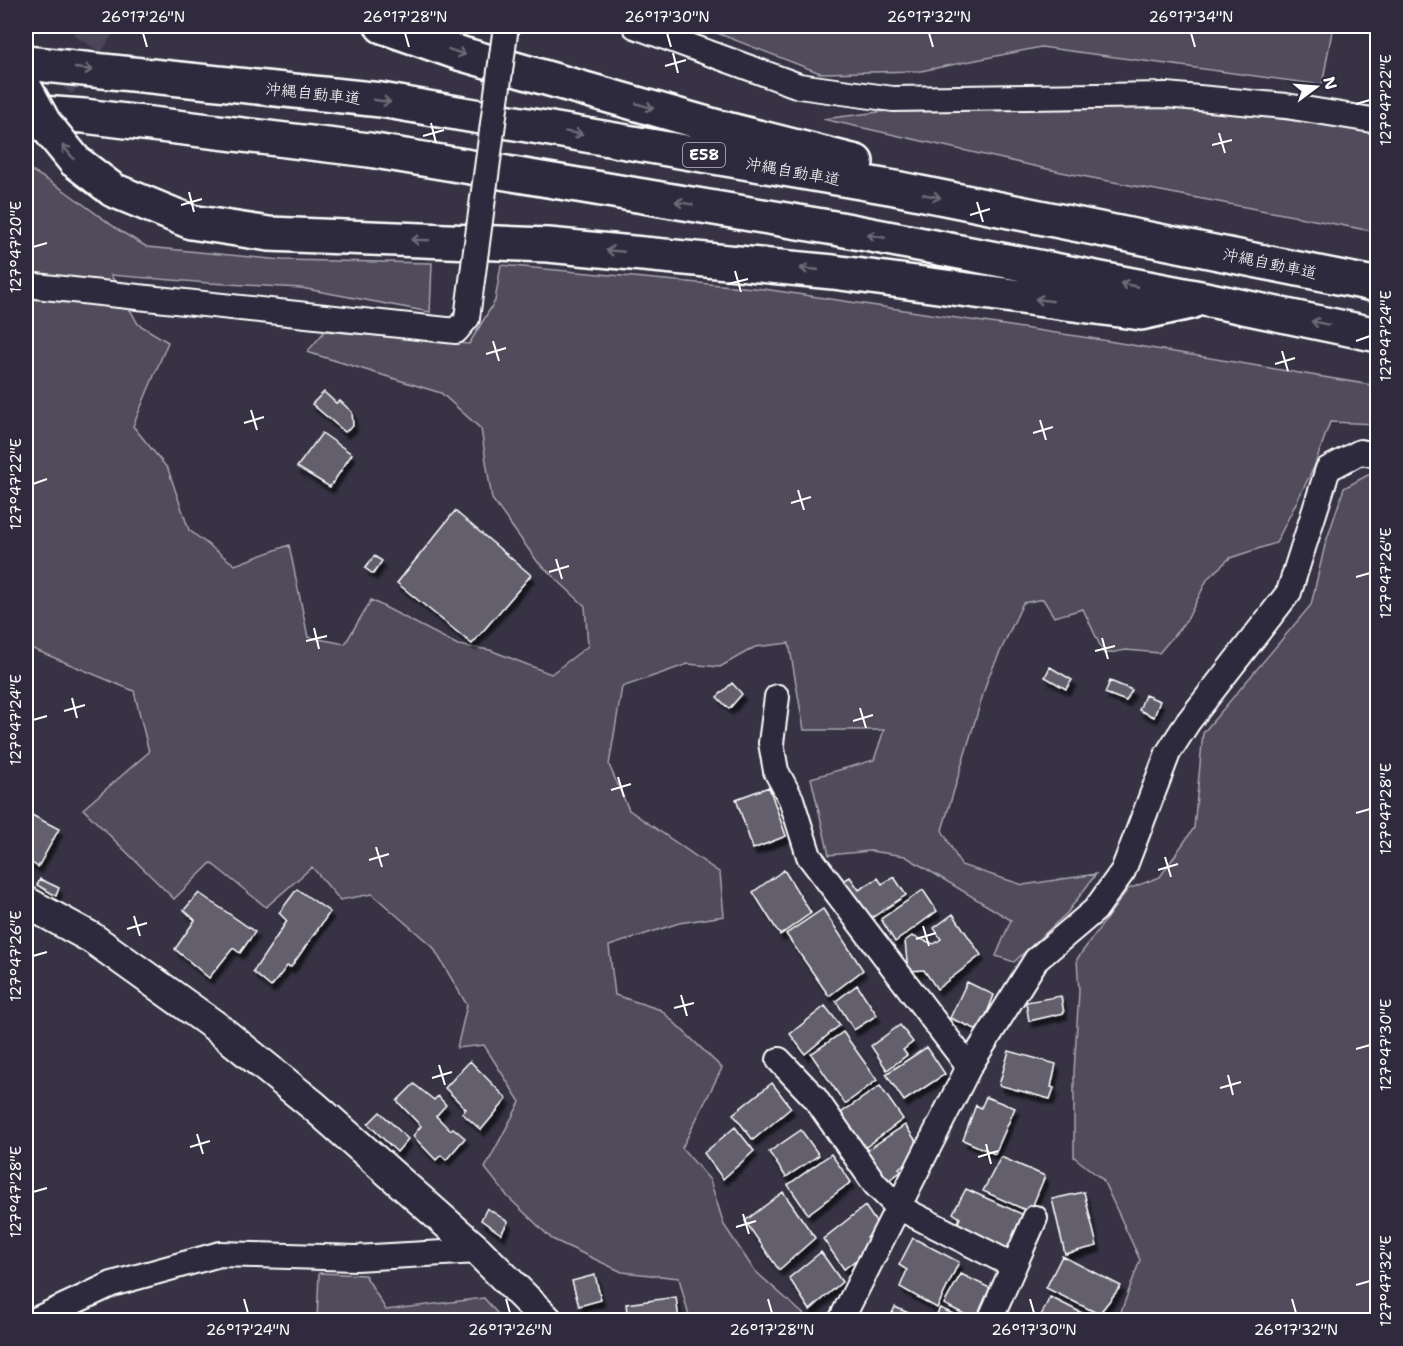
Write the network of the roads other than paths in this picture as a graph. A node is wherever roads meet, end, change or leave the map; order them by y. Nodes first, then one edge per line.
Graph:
1 (382, 26) edge
2 (506, 26) edge
3 (635, 26) edge
4 (26, 63) edge
5 (26, 90) edge
6 (26, 112) edge
7 (1377, 121) edge
8 (895, 188) junction
9 (26, 285) edge
10 (1377, 285) edge
11 (1205, 299) junction
12 (1377, 335) edge
13 (1377, 455) edge
14 (777, 697) dead end
15 (26, 902) edge
16 (779, 1060) dead end
17 (969, 1067) junction
18 (898, 1208) junction
19 (1035, 1218) dead end
20 (478, 1251) junction
21 (1014, 1266) junction
22 (35, 1320) edge
23 (547, 1320) edge
24 (841, 1320) edge
25 (990, 1320) edge

1 -> 8 highway
2 - 9 street, bridge
3 - 7 street
4 -> 8 highway, 沖縄自動車道 / E58
11 -> 5 highway, bridge
11 -> 6 highway
8 -> 10 highway, 沖縄自動車道 / E58
12 -> 11 highway
13 - 17 street
14 - 17 street
15 - 20 street
16 - 18 street
17 - 18 street
18 - 21 street
18 - 24 street
19 - 21 street
20 - 22 street
20 - 23 street
21 - 25 street

